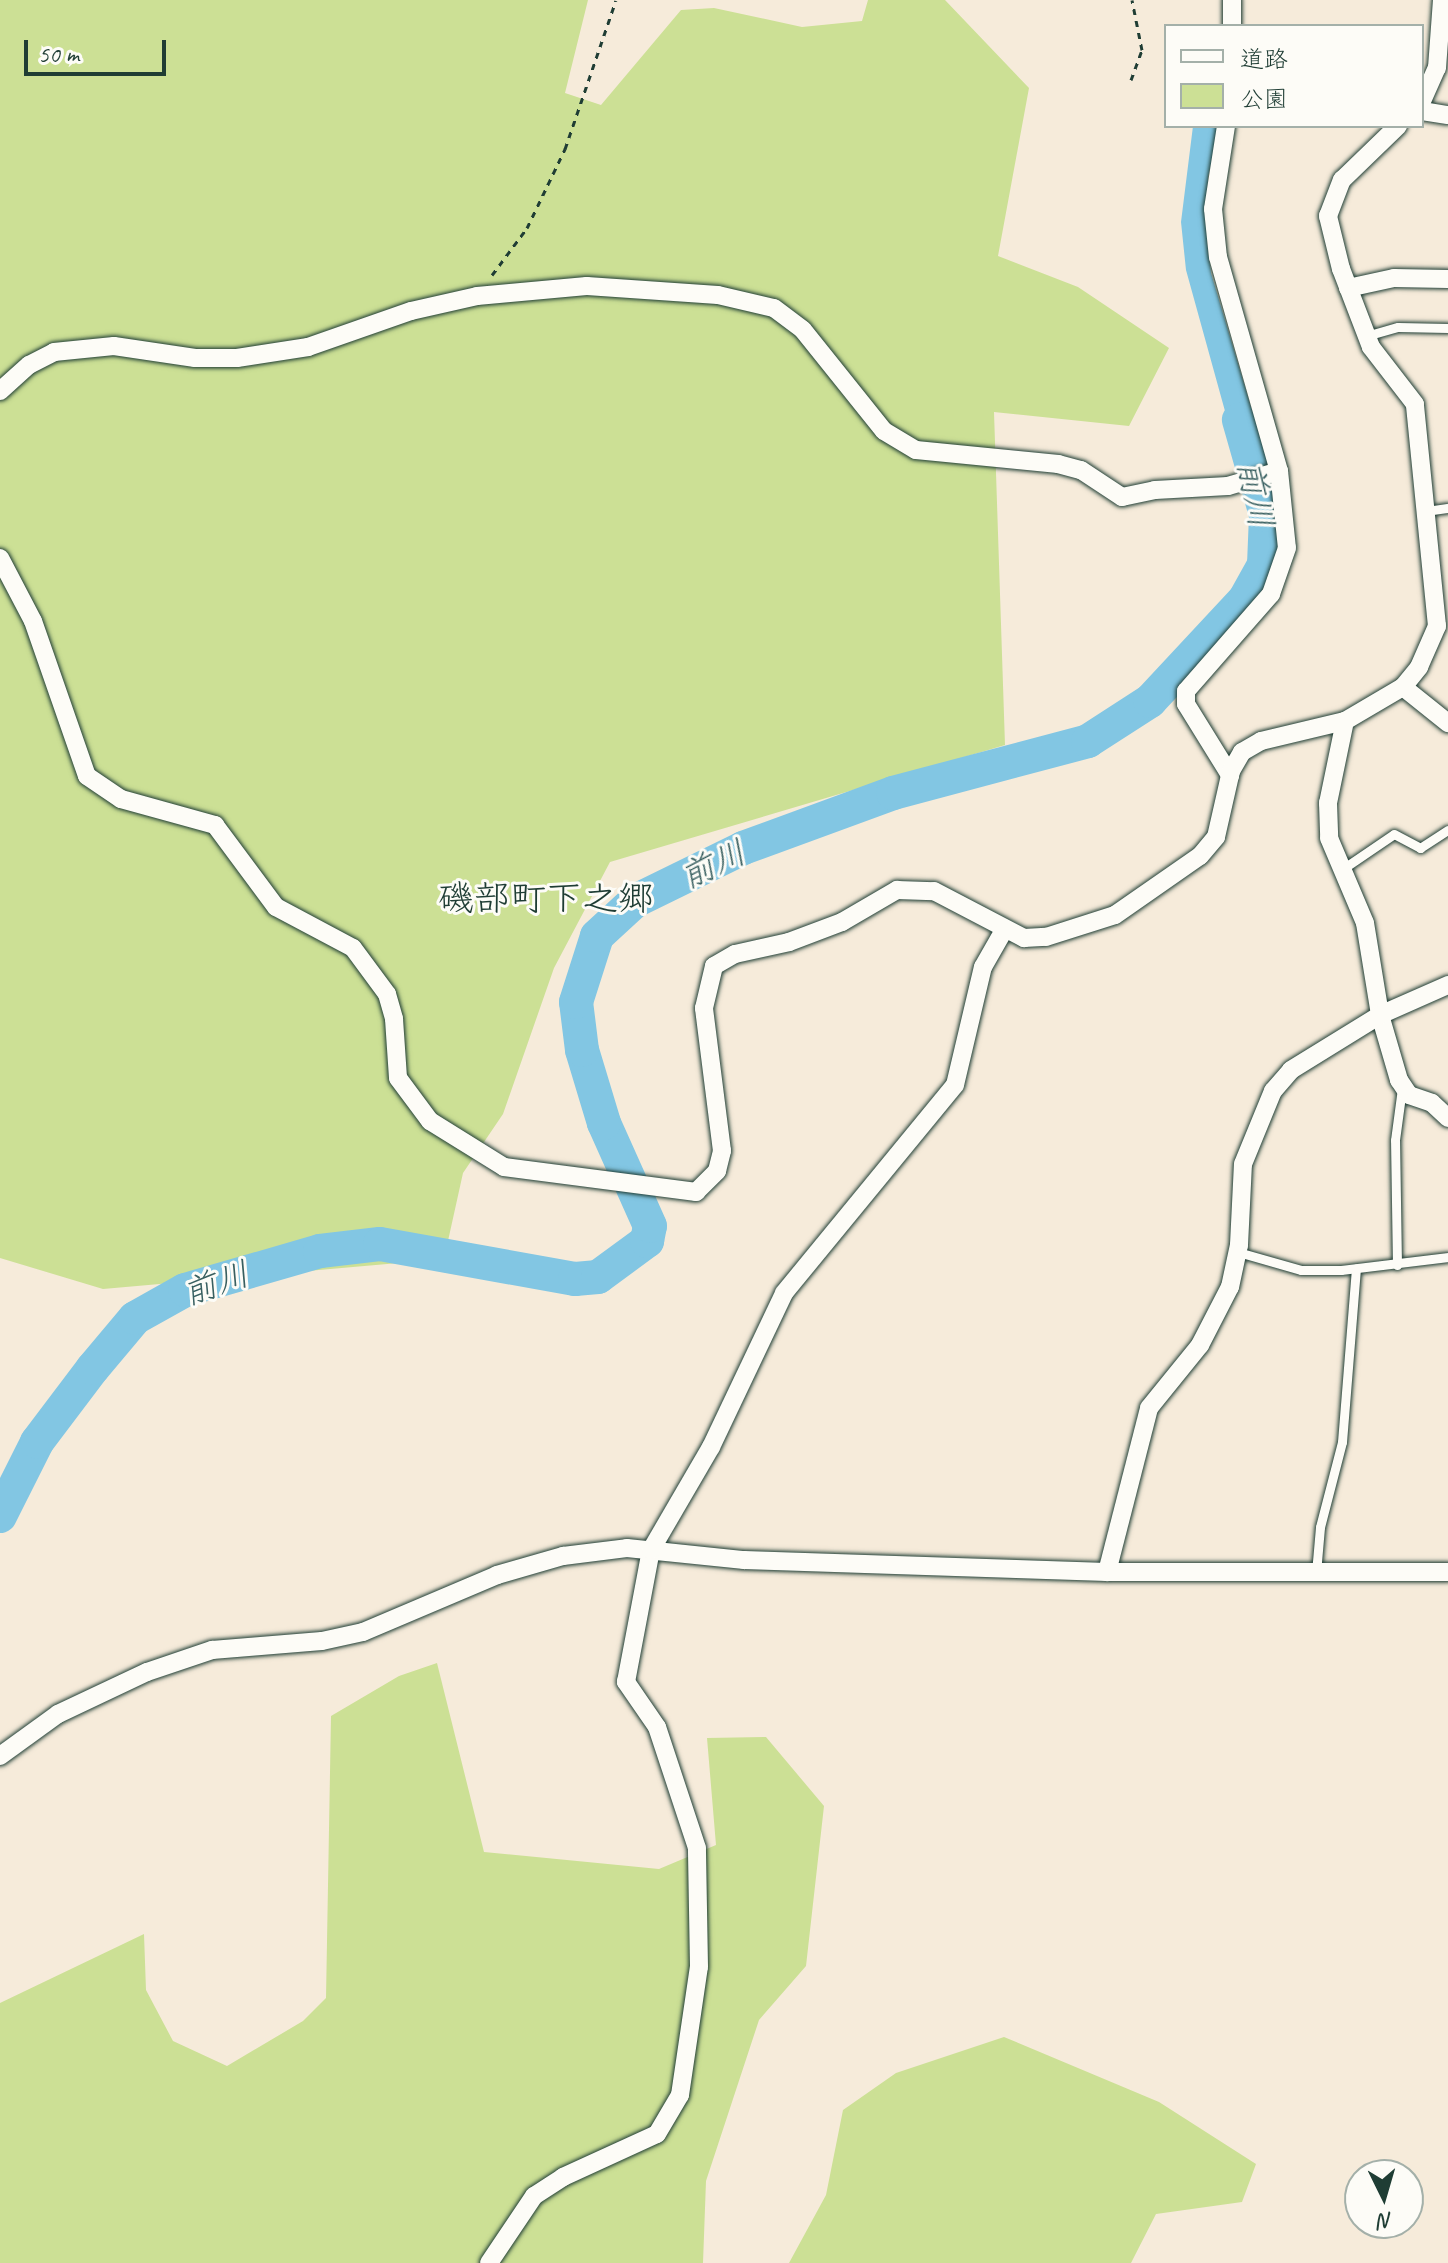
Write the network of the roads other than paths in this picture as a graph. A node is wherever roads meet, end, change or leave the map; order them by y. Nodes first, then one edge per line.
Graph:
1 (1232, 0) edge
2 (1442, 0) edge
3 (1232, 24) edge
4 (1424, 97) edge
5 (1424, 111) edge
6 (1448, 115) edge
7 (1226, 128) edge
8 (1396, 128) edge
9 (1448, 279) edge
10 (1348, 288) junction
11 (1448, 328) edge
12 (1366, 336) junction
13 (0, 391) edge
14 (1279, 471) junction
15 (1448, 508) edge
16 (1426, 511) junction
17 (0, 558) edge
18 (1442, 621) edge
19 (1403, 687) junction
20 (1345, 721) junction
21 (1448, 723) edge
22 (1230, 775) junction
23 (1448, 830) edge
24 (1344, 868) junction
25 (1003, 932) junction
26 (1448, 985) edge
27 (1380, 1015) junction
28 (1402, 1085) junction
29 (1448, 1118) edge
30 (1238, 1252) junction
31 (1448, 1257) edge
32 (1397, 1265) junction
33 (1356, 1269) junction
34 (651, 1550) junction
35 (1107, 1572) junction
36 (1448, 1572) edge
37 (1316, 1573) junction
38 (0, 1756) edge
39 (489, 2263) edge

1 - 3 street
2 - 4 street
5 - 6 street
7 - 14 street
8 - 10 street
9 - 10 street
10 - 12 street
11 - 12 lane
12 - 16 street
13 - 14 street
14 - 22 street
15 - 16 lane
16 - 18 street
17 - 25 street
18 - 19 street
19 - 20 street
19 - 21 street
20 - 22 street
20 - 24 street
22 - 25 street
23 - 24 lane
24 - 27 street
25 - 34 street
26 - 27 street
27 - 28 street
27 - 30 street
28 - 29 street
28 - 32 lane
30 - 33 lane
30 - 35 street
31 - 32 lane
32 - 33 lane
33 - 37 lane
34 - 35 street
34 - 38 street
34 - 39 street
35 - 37 street
36 - 37 street

